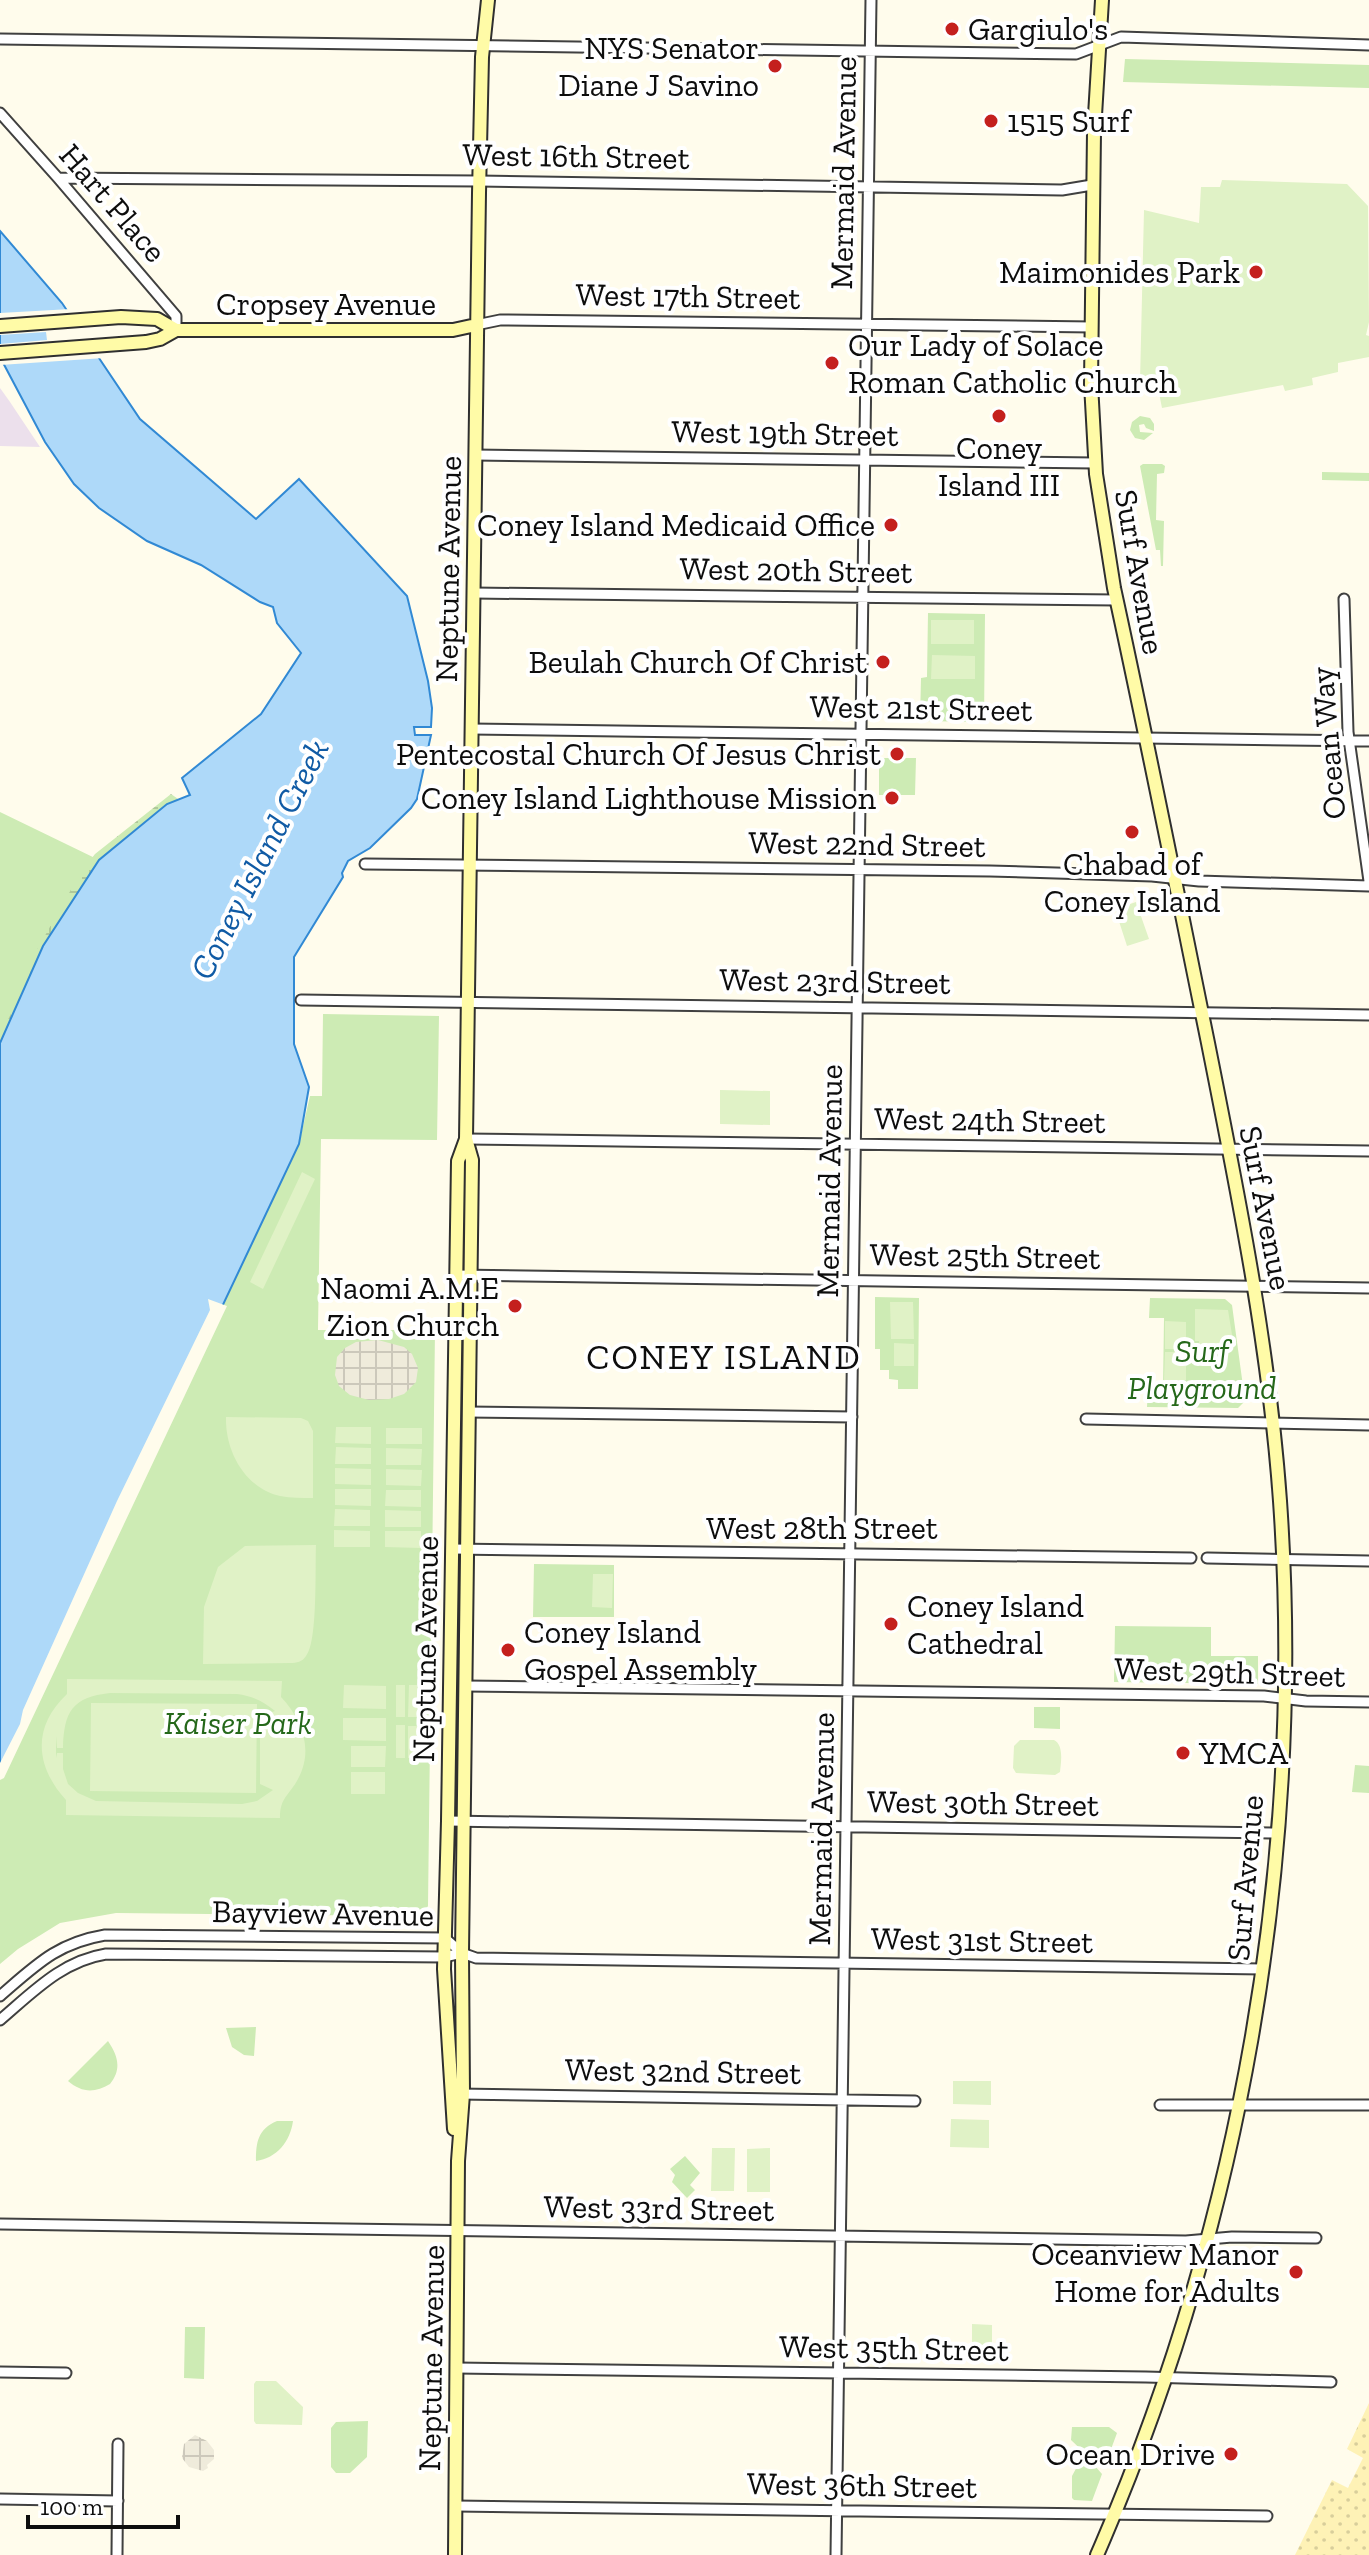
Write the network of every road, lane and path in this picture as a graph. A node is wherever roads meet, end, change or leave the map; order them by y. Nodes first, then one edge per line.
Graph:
1 (488, 0) edge
2 (871, 0) edge
3 (1102, 0) edge
4 (0, 39) edge
5 (482, 45) junction
6 (1098, 45) junction
7 (1366, 45) edge
8 (870, 49) junction
9 (0, 113) edge
10 (58, 178) junction
11 (479, 181) junction
12 (1092, 185) junction
13 (869, 187) junction
14 (867, 324) junction
15 (476, 325) junction
16 (0, 326) edge
17 (1092, 327) junction
18 (176, 330) junction
19 (0, 353) edge
20 (475, 455) junction
21 (865, 461) junction
22 (1094, 463) junction
23 (474, 593) junction
24 (863, 597) junction
25 (1344, 599) dead end
26 (1117, 600) junction
27 (471, 729) junction
28 (861, 734) junction
29 (1146, 737) junction
30 (1349, 740) junction
31 (1369, 741) edge
32 (365, 864) dead end
33 (469, 865) junction
34 (860, 870) junction
35 (1173, 878) junction
36 (1369, 884) edge
37 (301, 1000) dead end
38 (467, 1003) junction
39 (858, 1008) junction
40 (1202, 1012) junction
41 (1369, 1015) edge
42 (466, 1139) junction
43 (856, 1144) junction
44 (1229, 1149) junction
45 (1369, 1151) edge
46 (456, 1275) junction
47 (471, 1275) junction
48 (854, 1281) junction
49 (1255, 1285) junction
50 (1369, 1288) edge
51 (468, 1412) junction
52 (852, 1417) junction
53 (1086, 1419) dead end
54 (1273, 1423) junction
55 (1369, 1425) edge
56 (452, 1549) junction
57 (467, 1549) junction
58 (850, 1553) junction
59 (1191, 1558) dead end
60 (1207, 1558) dead end
61 (1283, 1560) junction
62 (1369, 1561) edge
63 (465, 1686) junction
64 (849, 1690) junction
65 (1284, 1698) junction
66 (1369, 1702) edge
67 (448, 1821) junction
68 (464, 1822) junction
69 (847, 1827) junction
70 (1277, 1833) junction
71 (445, 1938) junction
72 (462, 1953) junction
73 (444, 1957) junction
74 (845, 1964) junction
75 (1263, 1969) junction
76 (0, 1996) edge
77 (0, 2020) edge
78 (456, 2094) junction
79 (843, 2100) junction
80 (915, 2101) dead end
81 (1239, 2104) junction
82 (1160, 2105) dead end
83 (1369, 2105) edge
84 (0, 2224) edge
85 (458, 2230) junction
86 (841, 2236) junction
87 (1316, 2238) dead end
88 (1207, 2240) junction
89 (457, 2368) junction
90 (0, 2372) edge
91 (66, 2373) dead end
92 (839, 2373) junction
93 (1166, 2378) junction
94 (1331, 2382) dead end
95 (118, 2444) dead end
96 (0, 2499) edge
97 (118, 2501) junction
98 (456, 2506) junction
99 (837, 2511) junction
100 (1116, 2513) junction
101 (1267, 2516) dead end
102 (117, 2555) edge
103 (455, 2555) edge
104 (836, 2555) edge
105 (1097, 2555) edge

1 - 5 main road, Neptune Avenue
2 - 8 street, Mermaid Avenue
3 - 6 main road, Surf Avenue
4 - 5 street
5 - 8 street
5 - 11 main road, Neptune Avenue
6 - 7 street
6 - 8 street
6 - 12 main road, Surf Avenue
8 - 13 street, Mermaid Avenue
9 - 10 street, Hart Place
10 - 11 street, West 16th Street
10 - 18 street, Hart Place
11 - 13 street, West 16th Street
11 - 15 main road, Neptune Avenue
12 - 13 street, West 16th Street
12 - 17 main road, Surf Avenue
13 - 14 street, Mermaid Avenue
14 - 15 street, West 17th Street
14 - 17 street, West 17th Street
14 - 21 street, Mermaid Avenue
15 - 18 main road, Cropsey Avenue
15 - 20 main road, Neptune Avenue
16 - 18 main road, Cropsey Avenue
17 - 22 main road, Surf Avenue
18 - 19 main road, Cropsey Avenue
20 - 21 street, West 19th Street
20 - 23 main road, Neptune Avenue
21 - 22 street, West 19th Street
21 - 24 street, Mermaid Avenue
22 - 26 main road, Surf Avenue
23 - 24 street, West 20th Street
23 - 27 main road, Neptune Avenue
24 - 26 street, West 20th Street
24 - 28 street, Mermaid Avenue
25 - 30 street, Ocean Way
26 - 29 main road, Surf Avenue
27 - 28 street, West 21st Street
27 - 33 main road, Neptune Avenue
28 - 29 street, West 21st Street
28 - 34 street, Mermaid Avenue
29 - 30 street, West 21st Street
29 - 35 main road, Surf Avenue
30 - 31 street, West 21st Street
30 - 36 street, Ocean Way
32 - 33 street, West 22nd Street
33 - 34 street, West 22nd Street
33 - 38 main road, Neptune Avenue
34 - 35 street, West 22nd Street
34 - 39 street, Mermaid Avenue
35 - 36 street, West 22nd Street
35 - 40 main road, Surf Avenue
37 - 38 street, West 23rd Street
38 - 39 street, West 23rd Street
38 - 42 main road, Neptune Avenue
39 - 40 street, West 23rd Street
39 - 43 street, Mermaid Avenue
40 - 41 street, West 23rd Street
40 - 44 main road, Surf Avenue
42 - 43 street, West 24th Street
42 - 46 main road, Neptune Avenue
42 - 47 main road, Neptune Avenue
43 - 44 street, West 24th Street
43 - 48 street, Mermaid Avenue
44 - 45 street, West 24th Street
44 - 49 main road, Surf Avenue
46 - 47 street, West 25th Street
46 - 56 main road, Neptune Avenue
47 - 48 street, West 25th Street
47 - 51 main road, Neptune Avenue
48 - 49 street, West 25th Street
48 - 52 street, Mermaid Avenue
49 - 50 street, West 25th Street
49 - 54 main road, Surf Avenue
51 - 52 street
51 - 57 main road, Neptune Avenue
52 - 58 street, Mermaid Avenue
53 - 54 street
54 - 55 street
54 - 61 main road, Surf Avenue
56 - 57 street, West 28th Street
56 - 67 main road, Neptune Avenue
57 - 58 street, West 28th Street
57 - 63 main road, Neptune Avenue
58 - 59 street, West 28th Street
58 - 64 street, Mermaid Avenue
60 - 61 street
61 - 62 street
61 - 65 main road, Surf Avenue
63 - 64 street, West 29th Street
63 - 68 main road, Neptune Avenue
64 - 65 street, West 29th Street
64 - 69 street, Mermaid Avenue
65 - 66 street, West 29th Street
65 - 70 main road, Surf Avenue
67 - 68 street, West 30th Street
67 - 71 main road, Neptune Avenue
68 - 69 street, West 30th Street
68 - 72 main road, Neptune Avenue
69 - 70 street, West 30th Street
69 - 74 street, Mermaid Avenue
70 - 75 main road, Surf Avenue
71 - 72 street, Bayview Avenue
71 - 73 main road, Neptune Avenue
71 - 76 street, Bayview Avenue
72 - 73 street, Bayview Avenue
72 - 74 street, West 31st Street
72 - 78 main road, Neptune Avenue
73 - 77 street, Bayview Avenue
73 - 78 main road, Neptune Avenue
74 - 75 street, West 31st Street
74 - 79 street, Mermaid Avenue
75 - 81 main road, Surf Avenue
78 - 79 street, West 32nd Street
78 - 85 main road, Neptune Avenue
79 - 80 street, West 32nd Street
79 - 86 street, Mermaid Avenue
81 - 82 street
81 - 83 street
81 - 88 main road, Surf Avenue
84 - 85 street, West 33rd Street
85 - 86 street, West 33rd Street
85 - 89 main road, Neptune Avenue
86 - 88 street, West 33rd Street
86 - 92 street, Mermaid Avenue
87 - 88 street, West 33rd Street
88 - 93 main road, Surf Avenue
89 - 92 street, West 35th Street
89 - 98 main road, Neptune Avenue
90 - 91 street
92 - 93 street, West 35th Street
92 - 99 street, Mermaid Avenue
93 - 94 street, West 35th Street
93 - 100 main road, Surf Avenue
95 - 97 street
96 - 97 street
97 - 102 street
98 - 99 street, West 36th Street
98 - 103 main road, Neptune Avenue
99 - 100 street, West 36th Street
99 - 104 street, Mermaid Avenue
100 - 101 street, West 36th Street
100 - 105 main road, Surf Avenue

